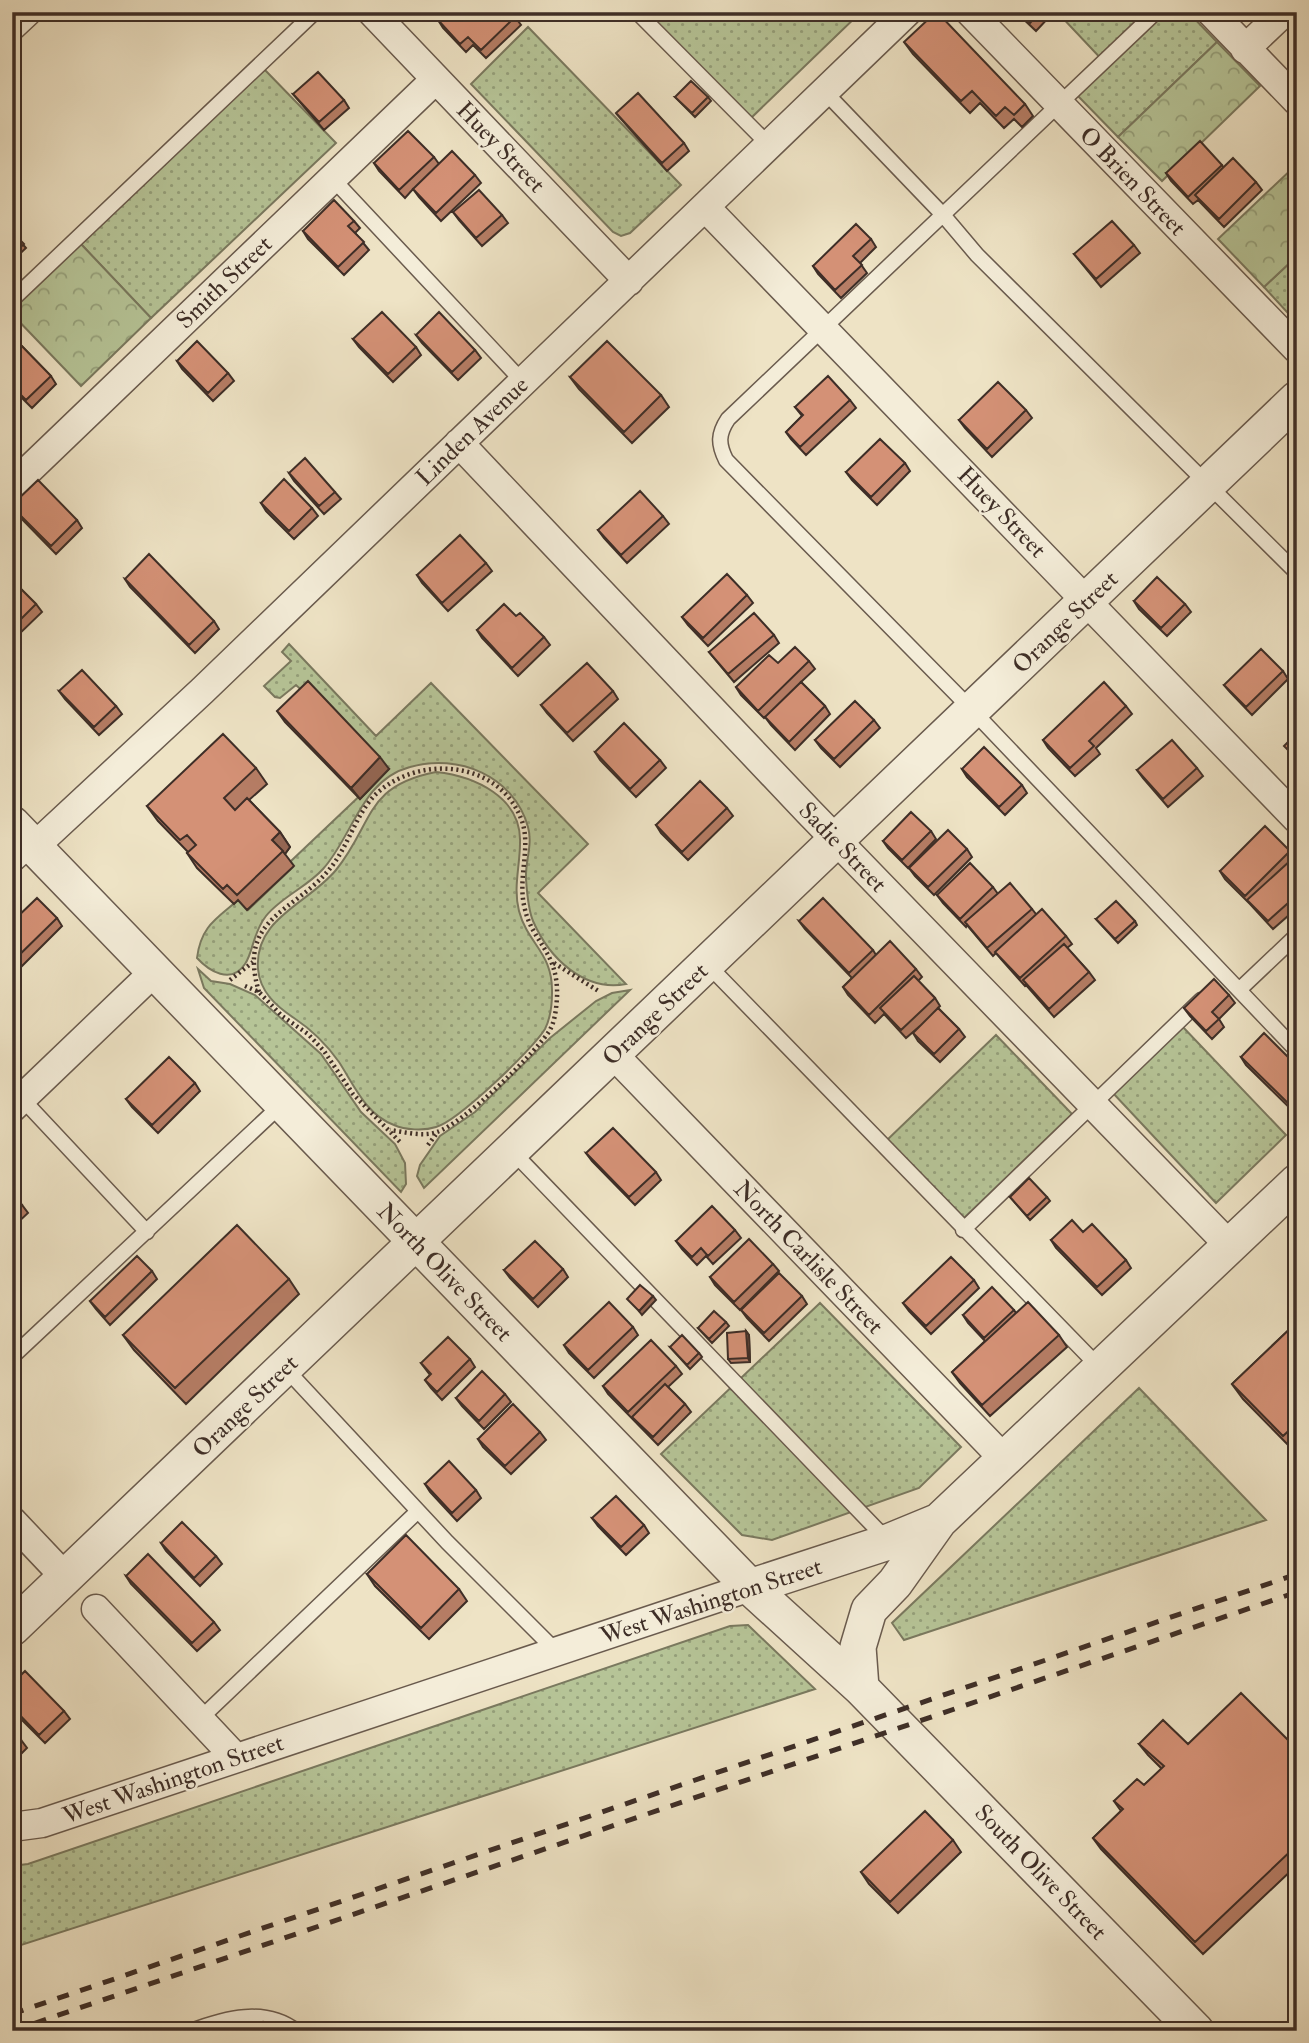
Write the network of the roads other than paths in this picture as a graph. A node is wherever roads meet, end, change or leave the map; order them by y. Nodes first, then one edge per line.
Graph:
1 (27, 12) edge
2 (315, 12) edge
3 (372, 12) edge
4 (637, 12) edge
5 (907, 12) edge
6 (970, 12) edge
7 (1156, 12) edge
8 (1211, 12) edge
9 (1284, 12) edge
10 (12, 26) edge
11 (1245, 49) junction
12 (436, 79) junction
13 (825, 92) junction
14 (1297, 102) edge
15 (1059, 105) junction
16 (770, 146) junction
17 (332, 178) junction
18 (706, 208) junction
19 (944, 216) junction
20 (629, 281) junction
21 (12, 300) edge
22 (824, 328) junction
23 (1297, 349) edge
24 (523, 382) junction
25 (1297, 399) edge
26 (459, 443) junction
27 (1209, 483) junction
28 (12, 485) edge
29 (1297, 573) edge
30 (1086, 601) junction
31 (972, 710) junction
32 (1297, 819) edge
33 (836, 841) junction
34 (19, 846) edge
35 (1297, 935) edge
36 (707, 964) junction
37 (155, 971) junction
38 (1226, 977) junction
39 (1239, 990) junction
40 (1297, 1051) edge
41 (613, 1054) junction
42 (16, 1098) edge
43 (282, 1104) junction
44 (1093, 1104) junction
45 (512, 1152) junction
46 (1297, 1182) edge
47 (963, 1230) junction
48 (147, 1232) junction
49 (417, 1243) junction
50 (1230, 1246) junction
51 (12, 1357) edge
52 (285, 1368) junction
53 (1101, 1369) junction
54 (1006, 1461) junction
55 (418, 1511) junction
56 (12, 1521) edge
57 (899, 1553) junction
58 (65, 1577) junction
59 (750, 1587) junction
60 (96, 1609) dead end
61 (12, 1628) edge
62 (557, 1652) junction
63 (861, 1688) junction
64 (886, 1713) joint
65 (201, 1718) junction
66 (235, 1757) junction
67 (12, 1827) edge
68 (191, 2031) edge
69 (296, 2031) edge
70 (1196, 2031) edge

1 - 10 street
2 - 21 lane
3 - 12 street, Huey Street
4 - 16 lane
5 - 13 street, Linden Avenue
6 - 15 street, O Brien Street
7 - 15 lane
8 - 11 street
9 - 11 street
11 - 14 street
12 - 17 street, Smith Street
12 - 20 street, Huey Street
13 - 16 street, Linden Avenue
13 - 19 lane
15 - 19 lane
15 - 23 street, O Brien Street
16 - 18 street, Linden Avenue
17 - 24 lane
17 - 28 street, Smith Street
18 - 20 street, Linden Avenue
18 - 22 street, Huey Street
19 - 22 lane
19 - 27 lane
20 - 24 street, Linden Avenue
22 - 30 street, Huey Street
22 - 31 lane
24 - 26 street, Linden Avenue
25 - 27 street, Orange Street
26 - 33 street, Sadie Street
26 - 34 street, Linden Avenue
27 - 29 lane
27 - 30 street, Orange Street
30 - 31 street, Orange Street
30 - 32 street, Huey Street
31 - 33 street, Orange Street
31 - 38 lane
33 - 36 street, Orange Street
33 - 44 street, Sadie Street
34 - 37 street, North Olive Street
35 - 39 lane
36 - 41 street, Orange Street
36 - 47 lane
37 - 42 street
37 - 43 street, North Olive Street
38 - 39 lane
38 - 44 lane
39 - 40 lane
41 - 45 street, Orange Street
41 - 54 street, North Carlisle Street
42 - 48 lane
43 - 48 lane
43 - 49 street, North Olive Street
44 - 47 lane
44 - 50 street, Sadie Street
45 - 49 street, Orange Street
45 - 57 lane
46 - 50 street
47 - 53 lane
48 - 51 lane
49 - 52 street, Orange Street
49 - 59 street, North Olive Street
50 - 53 street
52 - 55 lane
52 - 58 street, Orange Street
53 - 54 street
54 - 57 street
55 - 62 lane
55 - 65 lane
56 - 58 street
57 - 59 street, West Washington Street
57 - 63 street
58 - 61 street, Orange Street
59 - 62 street, West Washington Street
59 - 63 street, North Olive Street
60 - 65 street
62 - 66 street, West Washington Street
63 - 64 street, North Olive Street
64 - 70 street, South Olive Street
65 - 66 street
66 - 67 street, West Washington Street
68 - 69 lane

